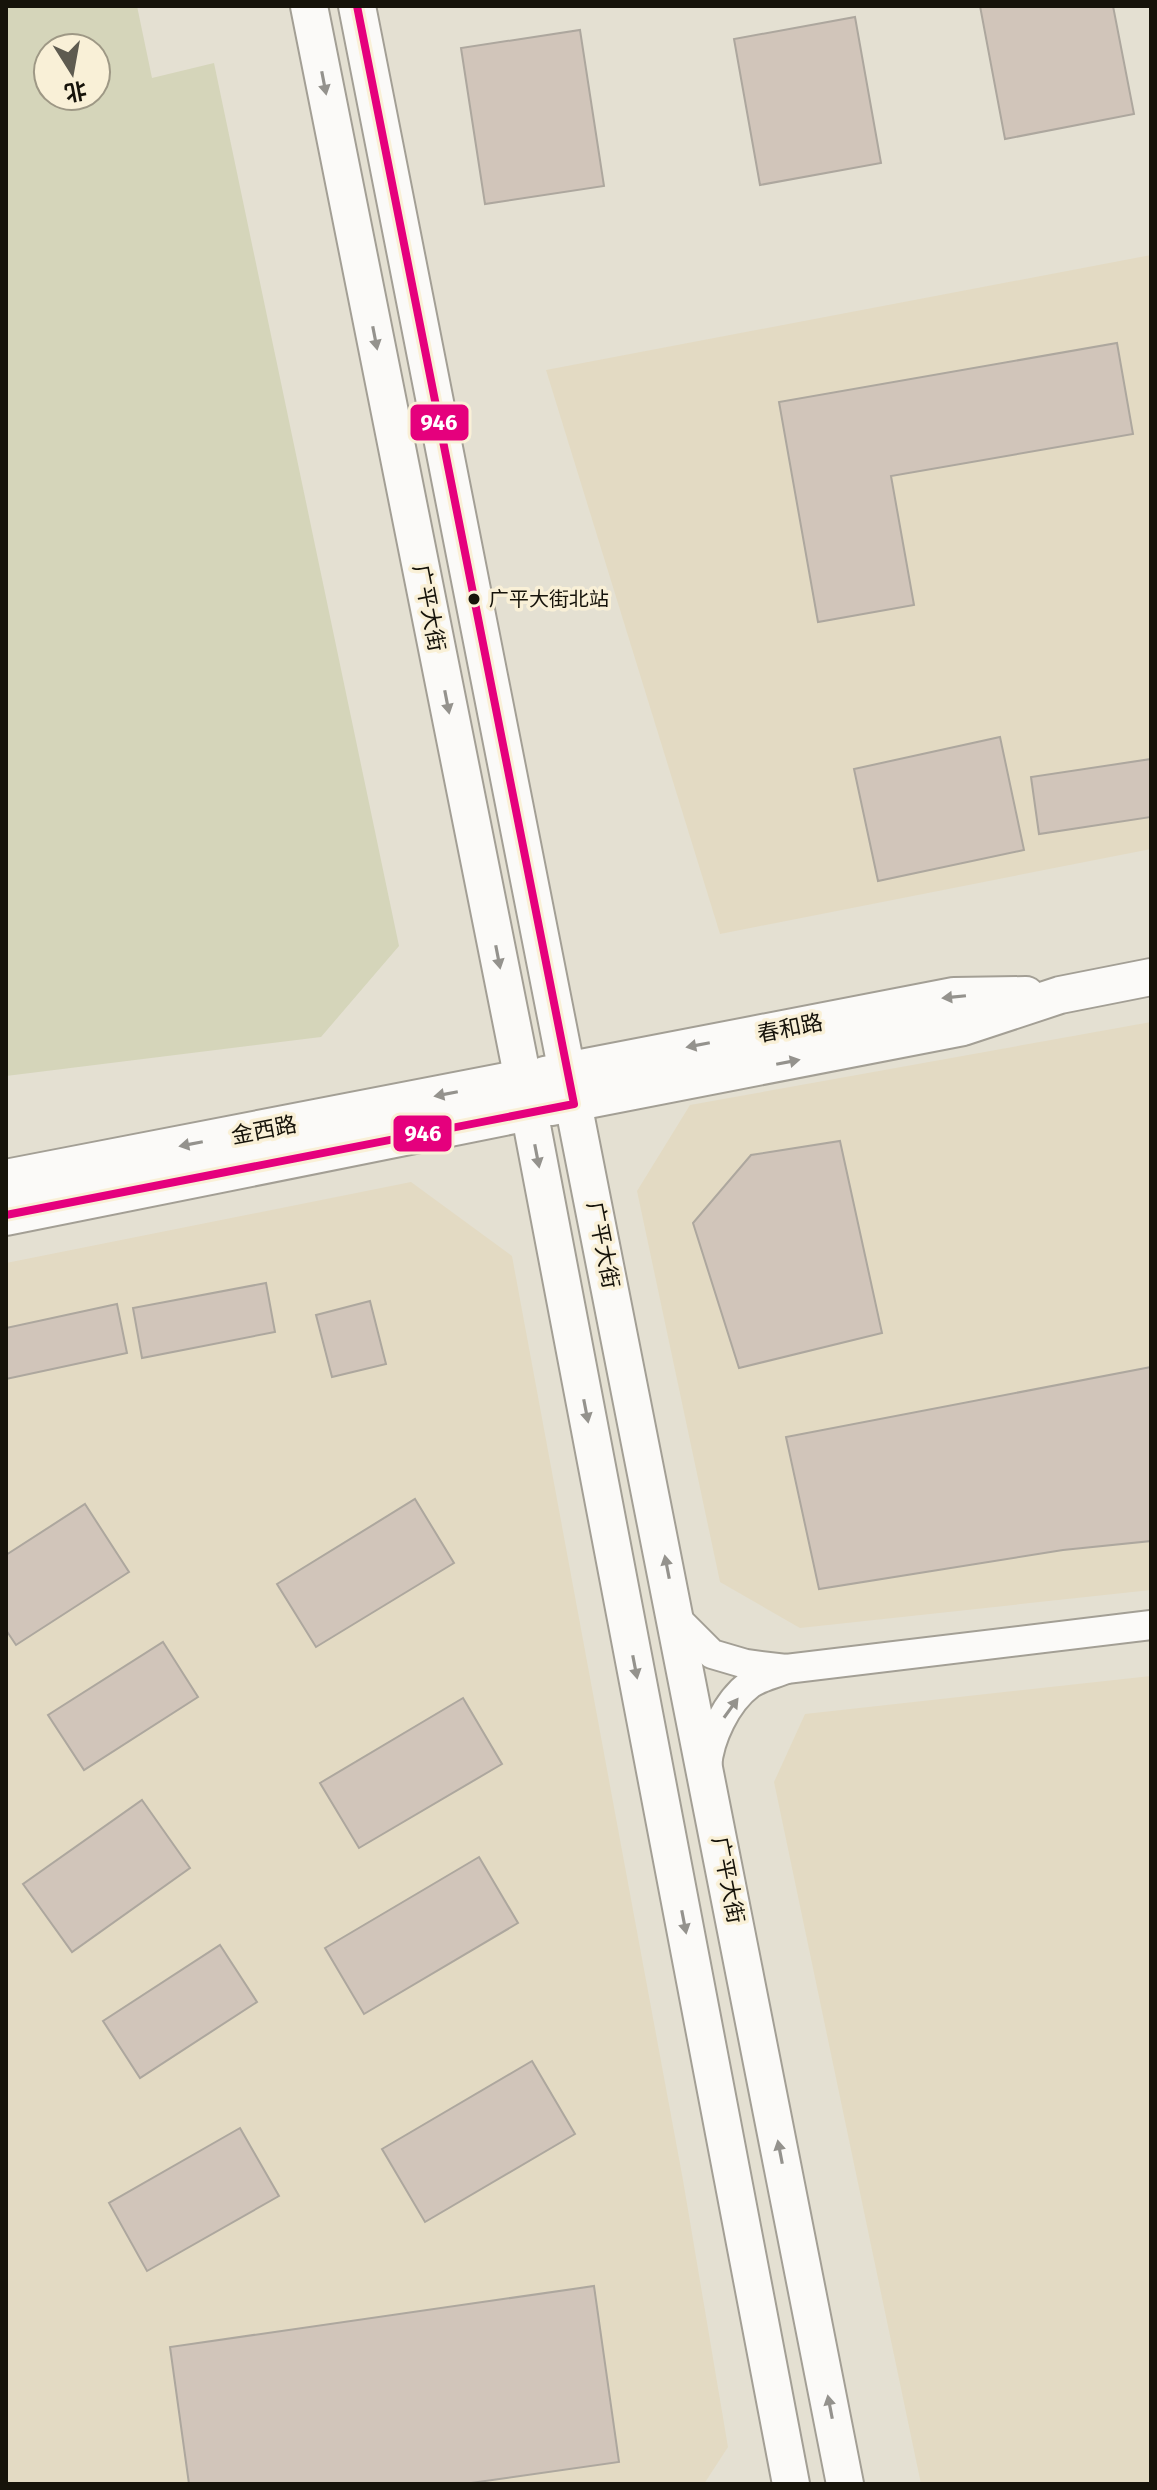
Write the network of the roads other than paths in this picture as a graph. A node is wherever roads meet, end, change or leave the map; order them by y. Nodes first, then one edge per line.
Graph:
1 (309, 6) edge
2 (357, 6) edge
3 (1151, 977) edge
4 (572, 1087) junction
5 (526, 1095) junction
6 (6, 1180) edge
7 (6, 1215) edge
8 (677, 1619) junction
9 (1151, 1625) edge
10 (786, 1669) junction
11 (707, 1771) junction
12 (791, 2484) edge
13 (845, 2484) edge

1 -> 5 street, 广平大街
2 - 4 street, 广平大街
3 - 4 street, 春和路
4 - 5 street, 春和路
8 -> 4 street, 广平大街
5 -> 6 main road, 金西路
5 - 7 main road, 金西路
5 -> 12 street, 广平大街
8 - 10 street
8 - 11 street, 广平大街
9 - 10 street
11 -> 10 street
13 -> 11 street, 广平大街

